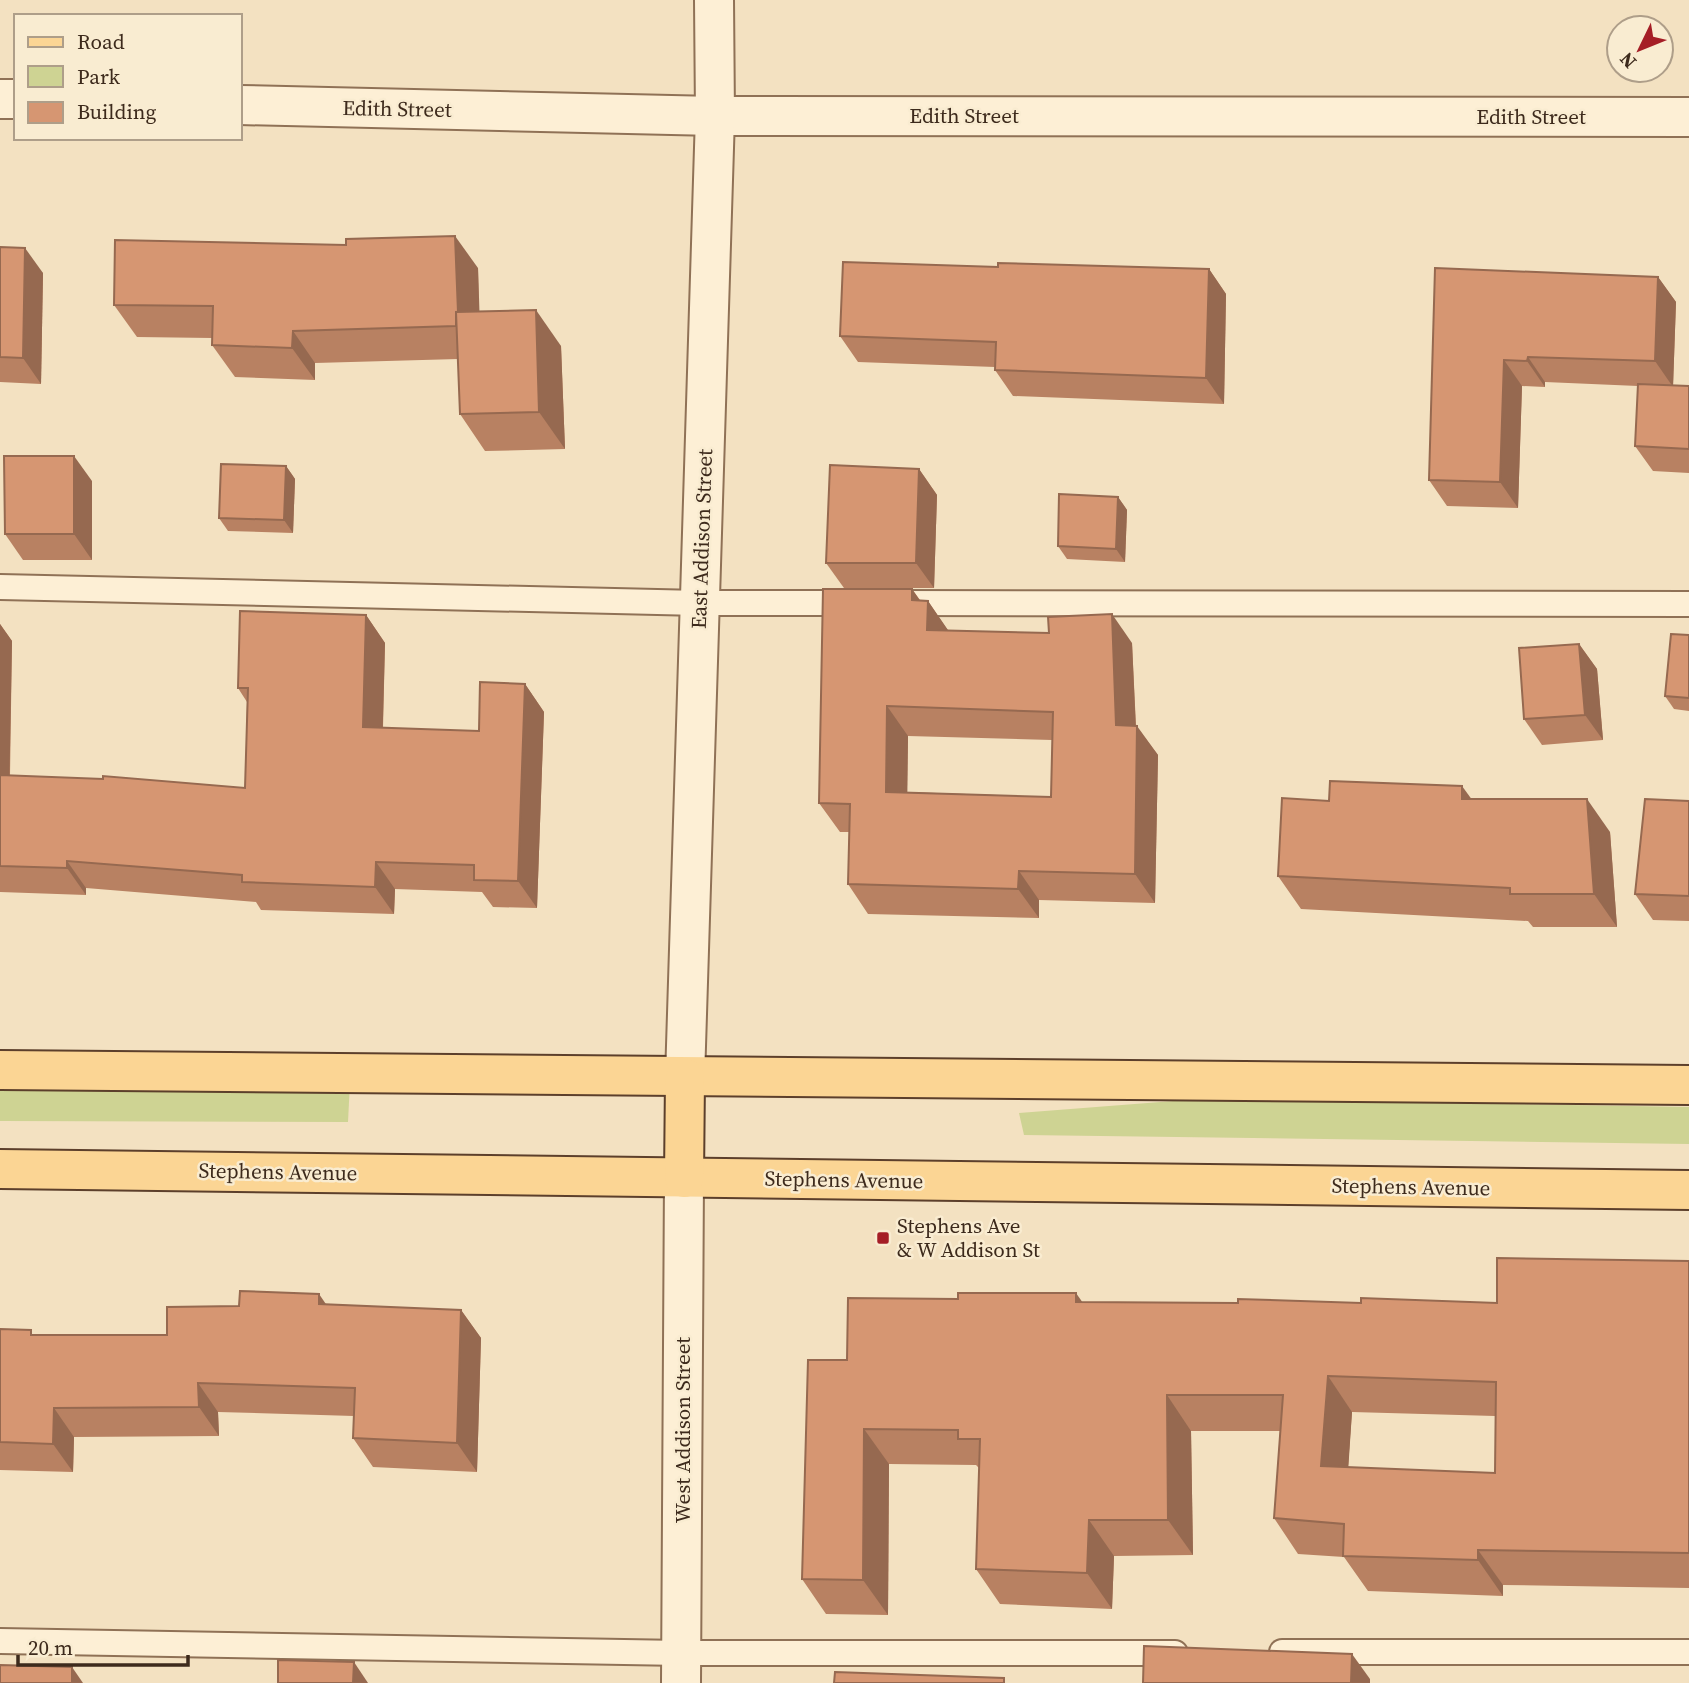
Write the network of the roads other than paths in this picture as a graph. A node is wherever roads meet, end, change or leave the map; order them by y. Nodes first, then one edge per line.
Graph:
1 (714, 0) edge
2 (242, 105) edge
3 (716, 116) junction
4 (1689, 117) edge
5 (0, 587) edge
6 (700, 603) junction
7 (1689, 604) edge
8 (0, 1070) edge
9 (685, 1078) junction
10 (1689, 1085) edge
11 (0, 1169) edge
12 (684, 1178) junction
13 (1689, 1190) edge
14 (0, 1641) edge
15 (1689, 1652) edge
16 (1205, 1653) edge
17 (1260, 1653) edge
18 (681, 1668) edge

1 - 3 street, East Addison Street
2 - 3 street, Edith Street
3 - 4 street, Edith Street
3 - 6 street, East Addison Street
5 - 6 lane
6 - 7 lane
6 - 9 street, East Addison Street
8 - 9 main road
9 - 10 main road
9 - 12 main road
11 - 12 main road, Stephens Avenue
12 - 13 main road, Stephens Avenue
12 - 18 street, West Addison Street
14 - 18 lane
15 - 17 lane
16 - 18 lane

